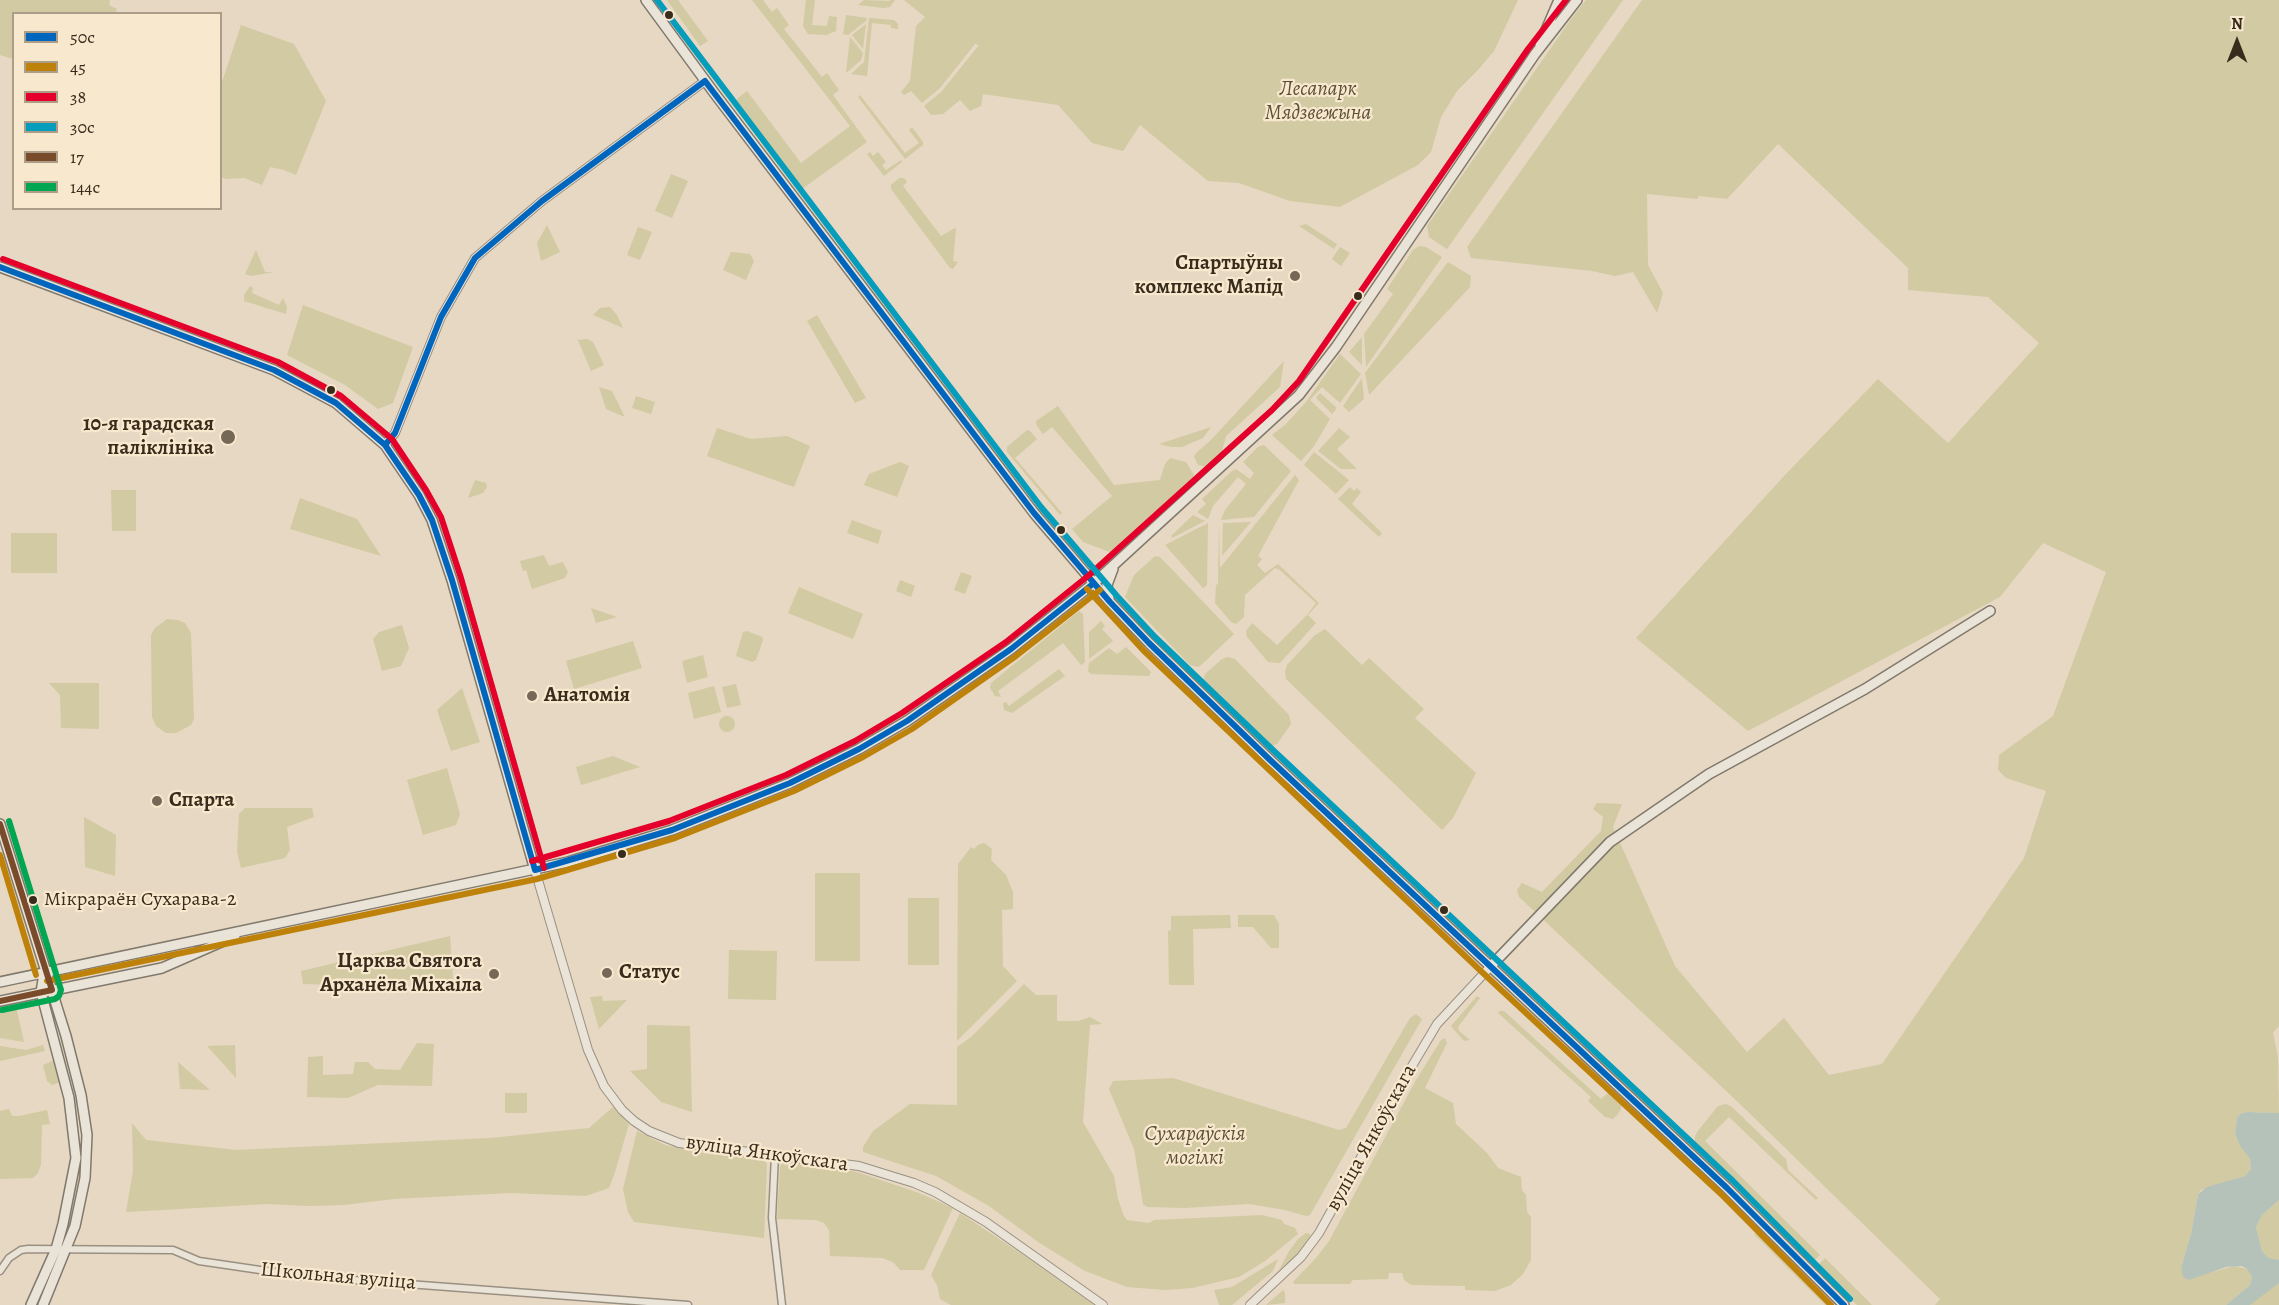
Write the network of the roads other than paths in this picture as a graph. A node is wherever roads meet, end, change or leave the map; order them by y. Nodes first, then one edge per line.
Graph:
1 (646, 0) edge
2 (1559, 0) edge
3 (1577, 0) edge
4 (1535, 54) junction
5 (705, 81) junction
6 (0, 267) edge
7 (386, 445) junction
8 (1116, 565) junction
9 (1094, 584) junction
10 (1110, 602) junction
11 (1990, 611) dead end
12 (0, 824) edge
13 (535, 870) junction
14 (251, 929) junction
15 (1490, 967) junction
16 (45, 972) junction
17 (0, 982) edge
18 (52, 990) junction
19 (41, 992) junction
20 (0, 1001) edge
21 (84, 1109) junction
22 (72, 1112) junction
23 (776, 1155) junction
24 (56, 1249) junction
25 (67, 1249) junction
26 (0, 1271) edge
27 (32, 1305) edge
28 (43, 1305) edge
29 (688, 1305) edge
30 (782, 1305) edge
31 (1103, 1305) edge
32 (1250, 1305) edge
33 (1844, 1305) edge

1 - 5 main road
2 - 4 main road
3 - 4 main road
4 - 8 main road
5 - 7 street
5 - 9 main road
6 - 7 main road
7 - 13 main road
8 - 9 main road
8 - 10 main road
9 - 10 main road
9 - 13 main road
10 - 15 main road
11 - 15 main road
12 - 16 main road
13 - 14 main road
13 - 23 street, вуліца Янкоўскага
14 - 16 main road
14 - 18 main road
15 - 32 street, вуліца Янкоўскага
15 - 33 main road
16 - 17 main road
16 - 18 main road
16 - 19 main road
18 - 19 main road
18 - 21 main road
19 - 20 main road
19 - 22 main road
21 - 22 main road
21 - 25 main road
22 - 24 main road
23 - 30 street
23 - 31 street, вуліца Янкоўскага
24 - 25 street, Школьная вуліца
24 - 26 street, Школьная вуліца
24 - 27 main road
25 - 28 main road
25 - 29 street, Школьная вуліца

